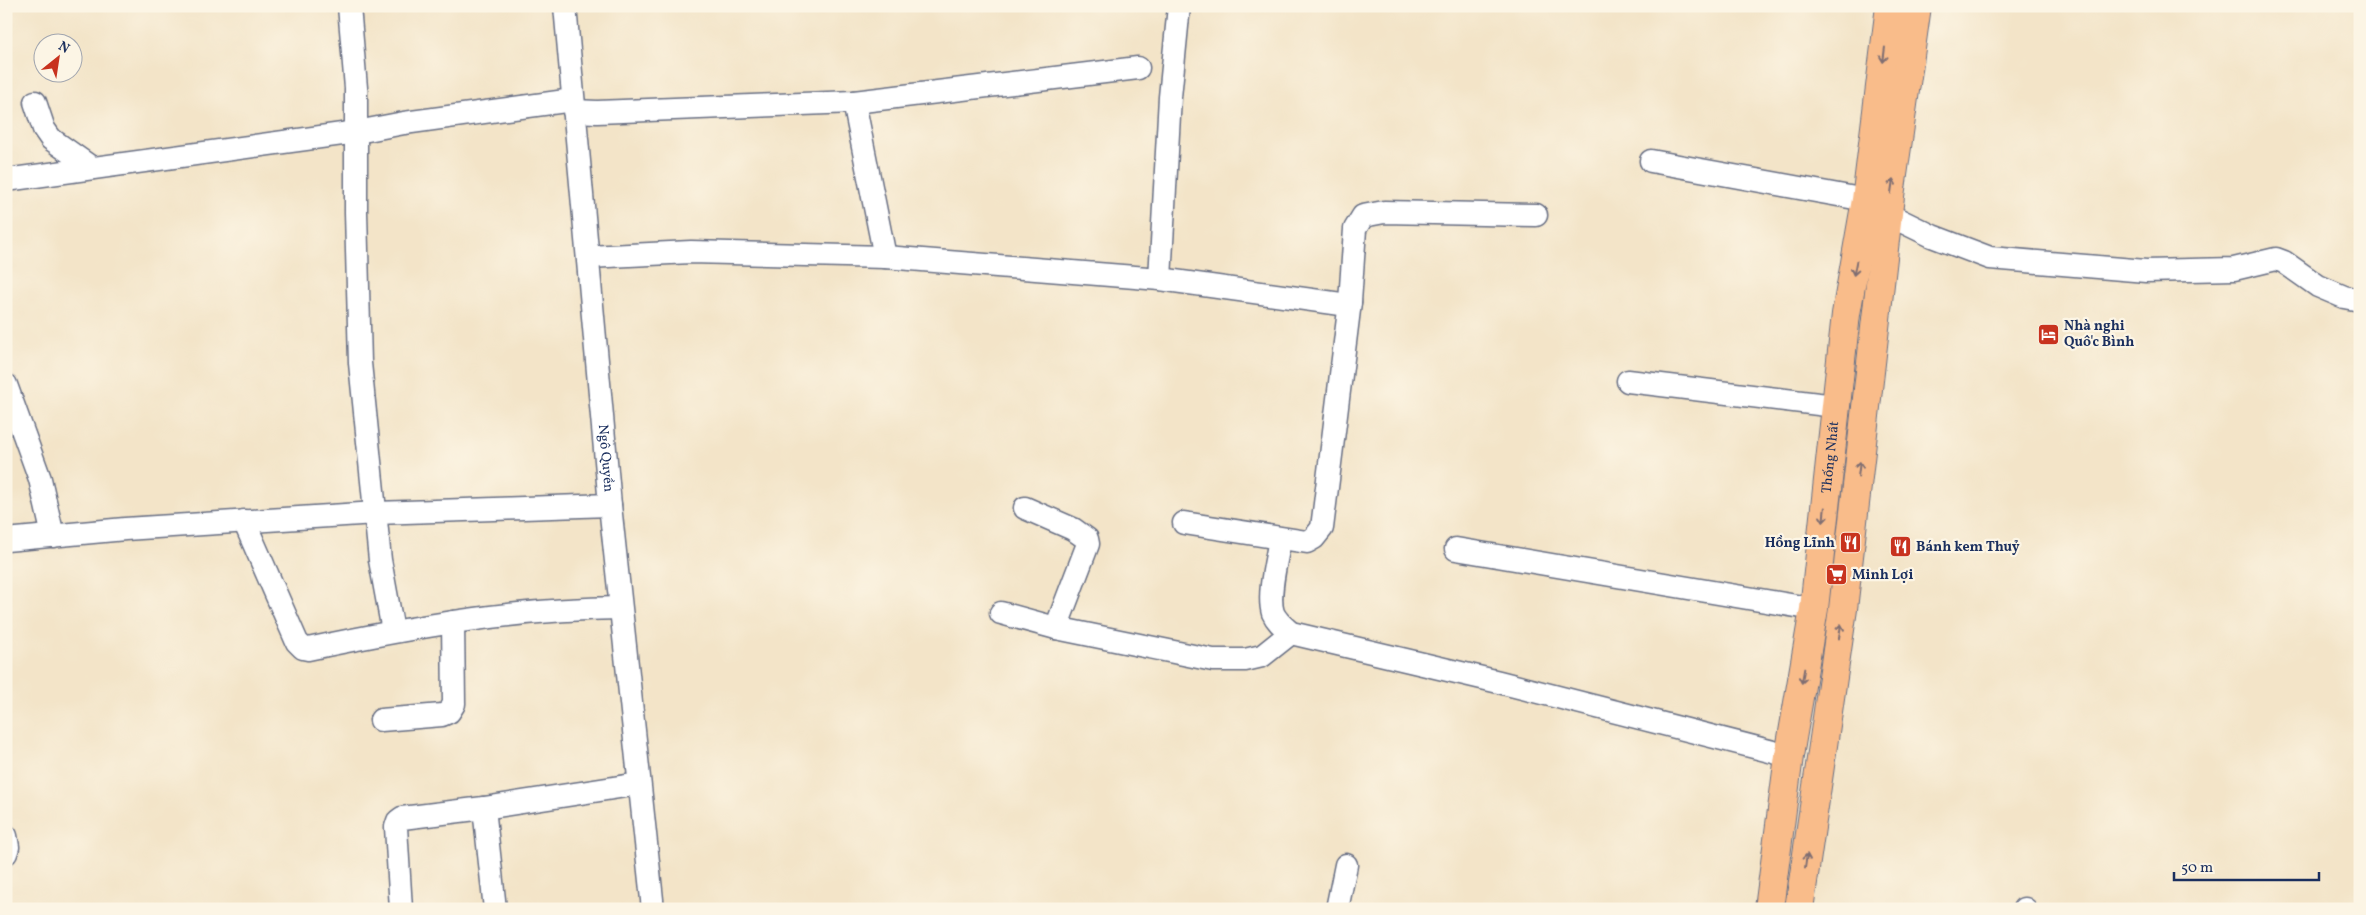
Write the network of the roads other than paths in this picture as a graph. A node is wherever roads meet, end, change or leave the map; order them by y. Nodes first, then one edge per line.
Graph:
1 (349, 6) edge
2 (565, 6) edge
3 (1179, 6) edge
4 (1890, 6) edge
5 (1916, 6) edge
6 (1138, 68) dead end
7 (35, 102) dead end
8 (854, 102) junction
9 (573, 105) junction
10 (357, 132) junction
11 (1651, 161) dead end
12 (92, 168) junction
13 (6, 180) edge
14 (1866, 200) junction
15 (1536, 215) dead end
16 (1889, 215) junction
17 (1873, 239) junction
18 (588, 257) junction
19 (885, 258) junction
20 (1160, 279) junction
21 (2360, 300) edge
22 (1350, 302) junction
23 (1628, 381) dead end
24 (6, 385) edge
25 (1835, 406) junction
26 (610, 506) junction
27 (1025, 508) dead end
28 (376, 513) junction
29 (244, 521) junction
30 (1184, 522) dead end
31 (53, 536) junction
32 (1280, 539) junction
33 (6, 540) edge
34 (1456, 549) dead end
35 (620, 608) junction
36 (1814, 609) junction
37 (1001, 613) dead end
38 (453, 622) junction
39 (1056, 628) junction
40 (393, 631) junction
41 (1291, 633) junction
42 (381, 720) dead end
43 (1789, 756) junction
44 (639, 784) junction
45 (484, 808) junction
46 (1781, 827) junction
47 (1810, 829) junction
48 (6, 836) edge
49 (6, 853) edge
50 (1346, 865) dead end
51 (401, 909) edge
52 (495, 909) edge
53 (653, 909) edge
54 (1337, 909) edge
55 (1769, 909) edge
56 (1798, 909) edge

1 - 10 street
2 - 9 street, Ngô Quyền
3 - 20 street
4 -> 14 highway, Thống Nhất
16 -> 5 highway, Thống Nhất
6 - 8 street
7 - 12 street
8 - 9 street
8 - 19 street
9 - 10 street
9 - 18 street, Ngô Quyền
10 - 12 street
10 - 28 street
11 - 14 street
12 - 13 street
14 - 17 highway, Thống Nhất
15 - 22 street
16 - 17 highway, Thống Nhất
16 - 21 street
17 -> 25 highway, Thống Nhất
47 -> 17 highway, Thống Nhất
18 - 19 street
18 - 26 street, Ngô Quyền
19 - 20 street
20 - 22 street
22 - 32 street
23 - 25 street
24 - 31 street
25 -> 36 highway, Thống Nhất
26 - 28 street
26 - 35 street, Ngô Quyền
27 - 39 street
28 - 29 street
28 - 40 street
29 - 31 street
29 - 40 street
30 - 32 street
31 - 33 street
32 - 41 street
34 - 36 street
35 - 38 street
35 - 44 street, Ngô Quyền
36 -> 43 highway, Thống Nhất
37 - 39 street
38 - 40 street
38 - 42 street
39 - 41 street
41 - 43 street
43 - 46 highway, Thống Nhất
44 - 45 street
44 - 53 street, Ngô Quyền
45 - 51 street
45 - 52 street
46 - 47 highway
46 - 55 highway, Thống Nhất
56 -> 47 highway, Thống Nhất
48 - 49 street
50 - 54 street

